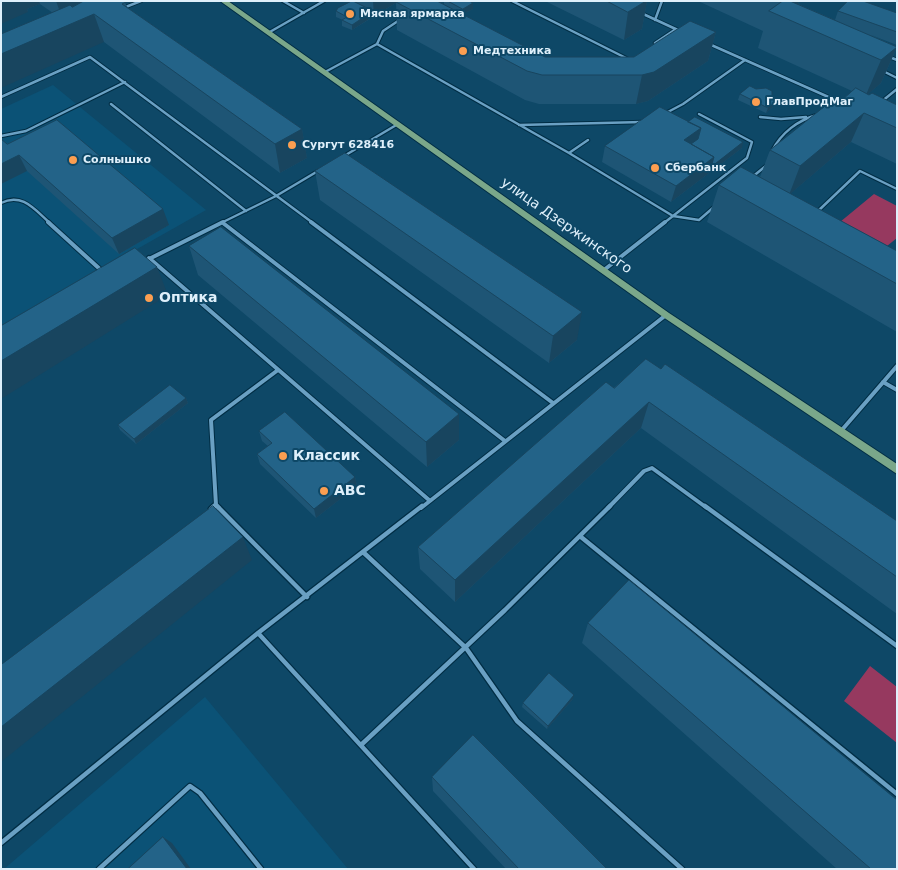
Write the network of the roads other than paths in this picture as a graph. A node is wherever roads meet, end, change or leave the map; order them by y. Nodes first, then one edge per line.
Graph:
1 (141, 1) edge
2 (223, 1) edge
3 (283, 1) edge
4 (324, 1) edge
5 (512, 1) edge
6 (662, 1) edge
7 (120, 9) edge
8 (639, 12) dead end
9 (304, 13) junction
10 (407, 15) edge
11 (656, 20) junction
12 (676, 29) junction
13 (268, 33) junction
14 (685, 33) edge
15 (702, 40) edge
16 (377, 44) junction
17 (654, 45) edge
18 (880, 53) edge
19 (745, 60) junction
20 (897, 60) edge
21 (624, 66) edge
22 (880, 70) edge
23 (325, 72) junction
24 (897, 78) edge
25 (125, 82) junction
26 (897, 89) edge
27 (1, 97) edge
28 (111, 104) dead end
29 (849, 106) edge
30 (875, 108) edge
31 (698, 114) dead end
32 (818, 114) edge
33 (660, 116) edge
34 (760, 116) dead end
35 (809, 116) junction
36 (652, 119) edge
37 (398, 124) junction
38 (519, 125) junction
39 (1, 136) edge
40 (588, 140) dead end
41 (569, 153) junction
42 (770, 156) dead end
43 (338, 160) edge
44 (768, 164) edge
45 (322, 169) edge
46 (745, 182) edge
47 (897, 189) edge
48 (276, 196) junction
49 (722, 201) edge
50 (1, 203) edge
51 (246, 211) junction
52 (816, 214) edge
53 (674, 216) junction
54 (223, 223) junction
55 (149, 258) junction
56 (142, 262) edge
57 (604, 270) junction
58 (106, 275) edge
59 (666, 314) junction
60 (897, 366) edge
61 (278, 370) junction
62 (883, 382) junction
63 (897, 390) edge
64 (553, 403) junction
65 (839, 432) junction
66 (505, 441) junction
67 (897, 470) edge
68 (429, 500) junction
69 (216, 505) junction
70 (208, 511) edge
71 (581, 537) junction
72 (363, 552) junction
73 (307, 597) junction
74 (258, 632) junction
75 (897, 646) edge
76 (466, 648) junction
77 (361, 745) junction
78 (897, 794) edge
79 (1, 843) edge
80 (99, 869) edge
81 (261, 869) edge
82 (474, 869) edge
83 (682, 869) edge

1 - 7 lane
2 - 13 main road, улица Дзержинского
3 - 9 lane
4 - 9 lane
5 - 21 lane
6 - 11 lane
8 - 11 lane
9 - 13 lane
10 - 16 lane
11 - 12 lane
12 - 14 lane
12 - 17 lane
13 - 23 main road, улица Дзержинского
15 - 19 lane
16 - 23 lane
16 - 38 lane
18 - 20 lane
19 - 29 lane
19 - 33 lane
22 - 24 lane
23 - 37 main road, улица Дзержинского
25 - 27 lane
25 - 39 lane
25 - 48 lane
26 - 30 lane
28 - 51 lane
31 - 53 lane
32 - 35 lane
34 - 35 lane
35 - 42 lane
36 - 38 lane
37 - 43 lane
37 - 57 main road, улица Дзержинского
38 - 41 lane
40 - 41 lane
41 - 53 lane
44 - 46 lane
45 - 48 lane
47 - 52 lane
48 - 51 lane
48 - 64 lane
49 - 53 lane
50 - 58 lane
51 - 54 lane
53 - 57 lane
54 - 55 lane
54 - 66 lane
55 - 56 lane
55 - 61 lane
57 - 59 main road, улица Дзержинского
59 - 64 lane
59 - 65 main road, улица Дзержинского
60 - 62 lane
61 - 68 lane
61 - 69 lane
62 - 63 lane
62 - 65 lane
64 - 66 lane
65 - 67 main road, улица Дзержинского
66 - 68 lane
68 - 72 lane
69 - 70 lane
69 - 73 lane
71 - 75 lane
71 - 76 lane
71 - 78 lane
72 - 73 lane
72 - 76 lane
73 - 74 lane
74 - 77 lane
74 - 79 lane
76 - 77 lane
76 - 83 lane
77 - 82 lane
80 - 81 lane

